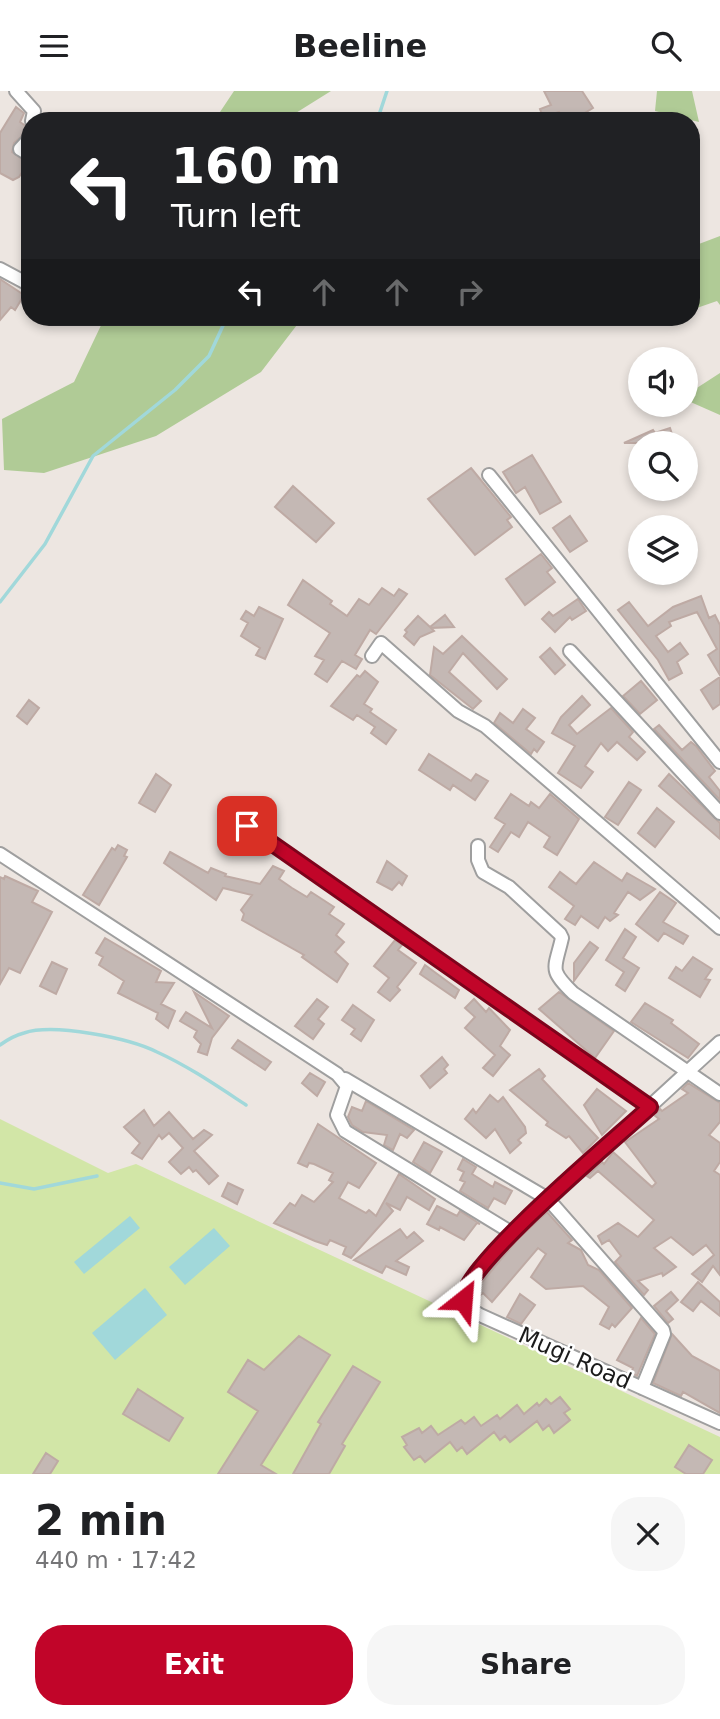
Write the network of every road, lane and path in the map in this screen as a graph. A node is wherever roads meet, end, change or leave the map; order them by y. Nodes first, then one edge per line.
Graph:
1 (16, 91) edge
2 (34, 112) edge
3 (0, 269) edge
4 (21, 280) edge
5 (489, 475) dead end
6 (559, 548) dead end
7 (570, 651) dead end
8 (372, 656) dead end
9 (675, 705) junction
10 (720, 762) edge
11 (720, 813) edge
12 (247, 826) dead end
13 (478, 846) dead end
14 (0, 854) edge
15 (720, 928) edge
16 (720, 1042) edge
17 (687, 1071) junction
18 (345, 1079) junction
19 (720, 1094) edge
20 (650, 1107) junction
21 (548, 1199) junction
22 (512, 1234) junction
23 (642, 1388) junction
24 (720, 1423) edge

1 - 2 street
3 - 4 street
5 - 9 street
6 - 9 street
7 - 11 street
8 - 15 street
9 - 10 street
12 - 20 street
13 - 17 street
14 - 18 street
16 - 17 street, Mugi Road
17 - 19 street
17 - 20 street, Mugi Road
18 - 21 street
18 - 22 street
20 - 21 street, Mugi Road
21 - 22 street, Mugi Road
21 - 23 street
22 - 23 street, Mugi Road
23 - 24 street, Mugi Road

